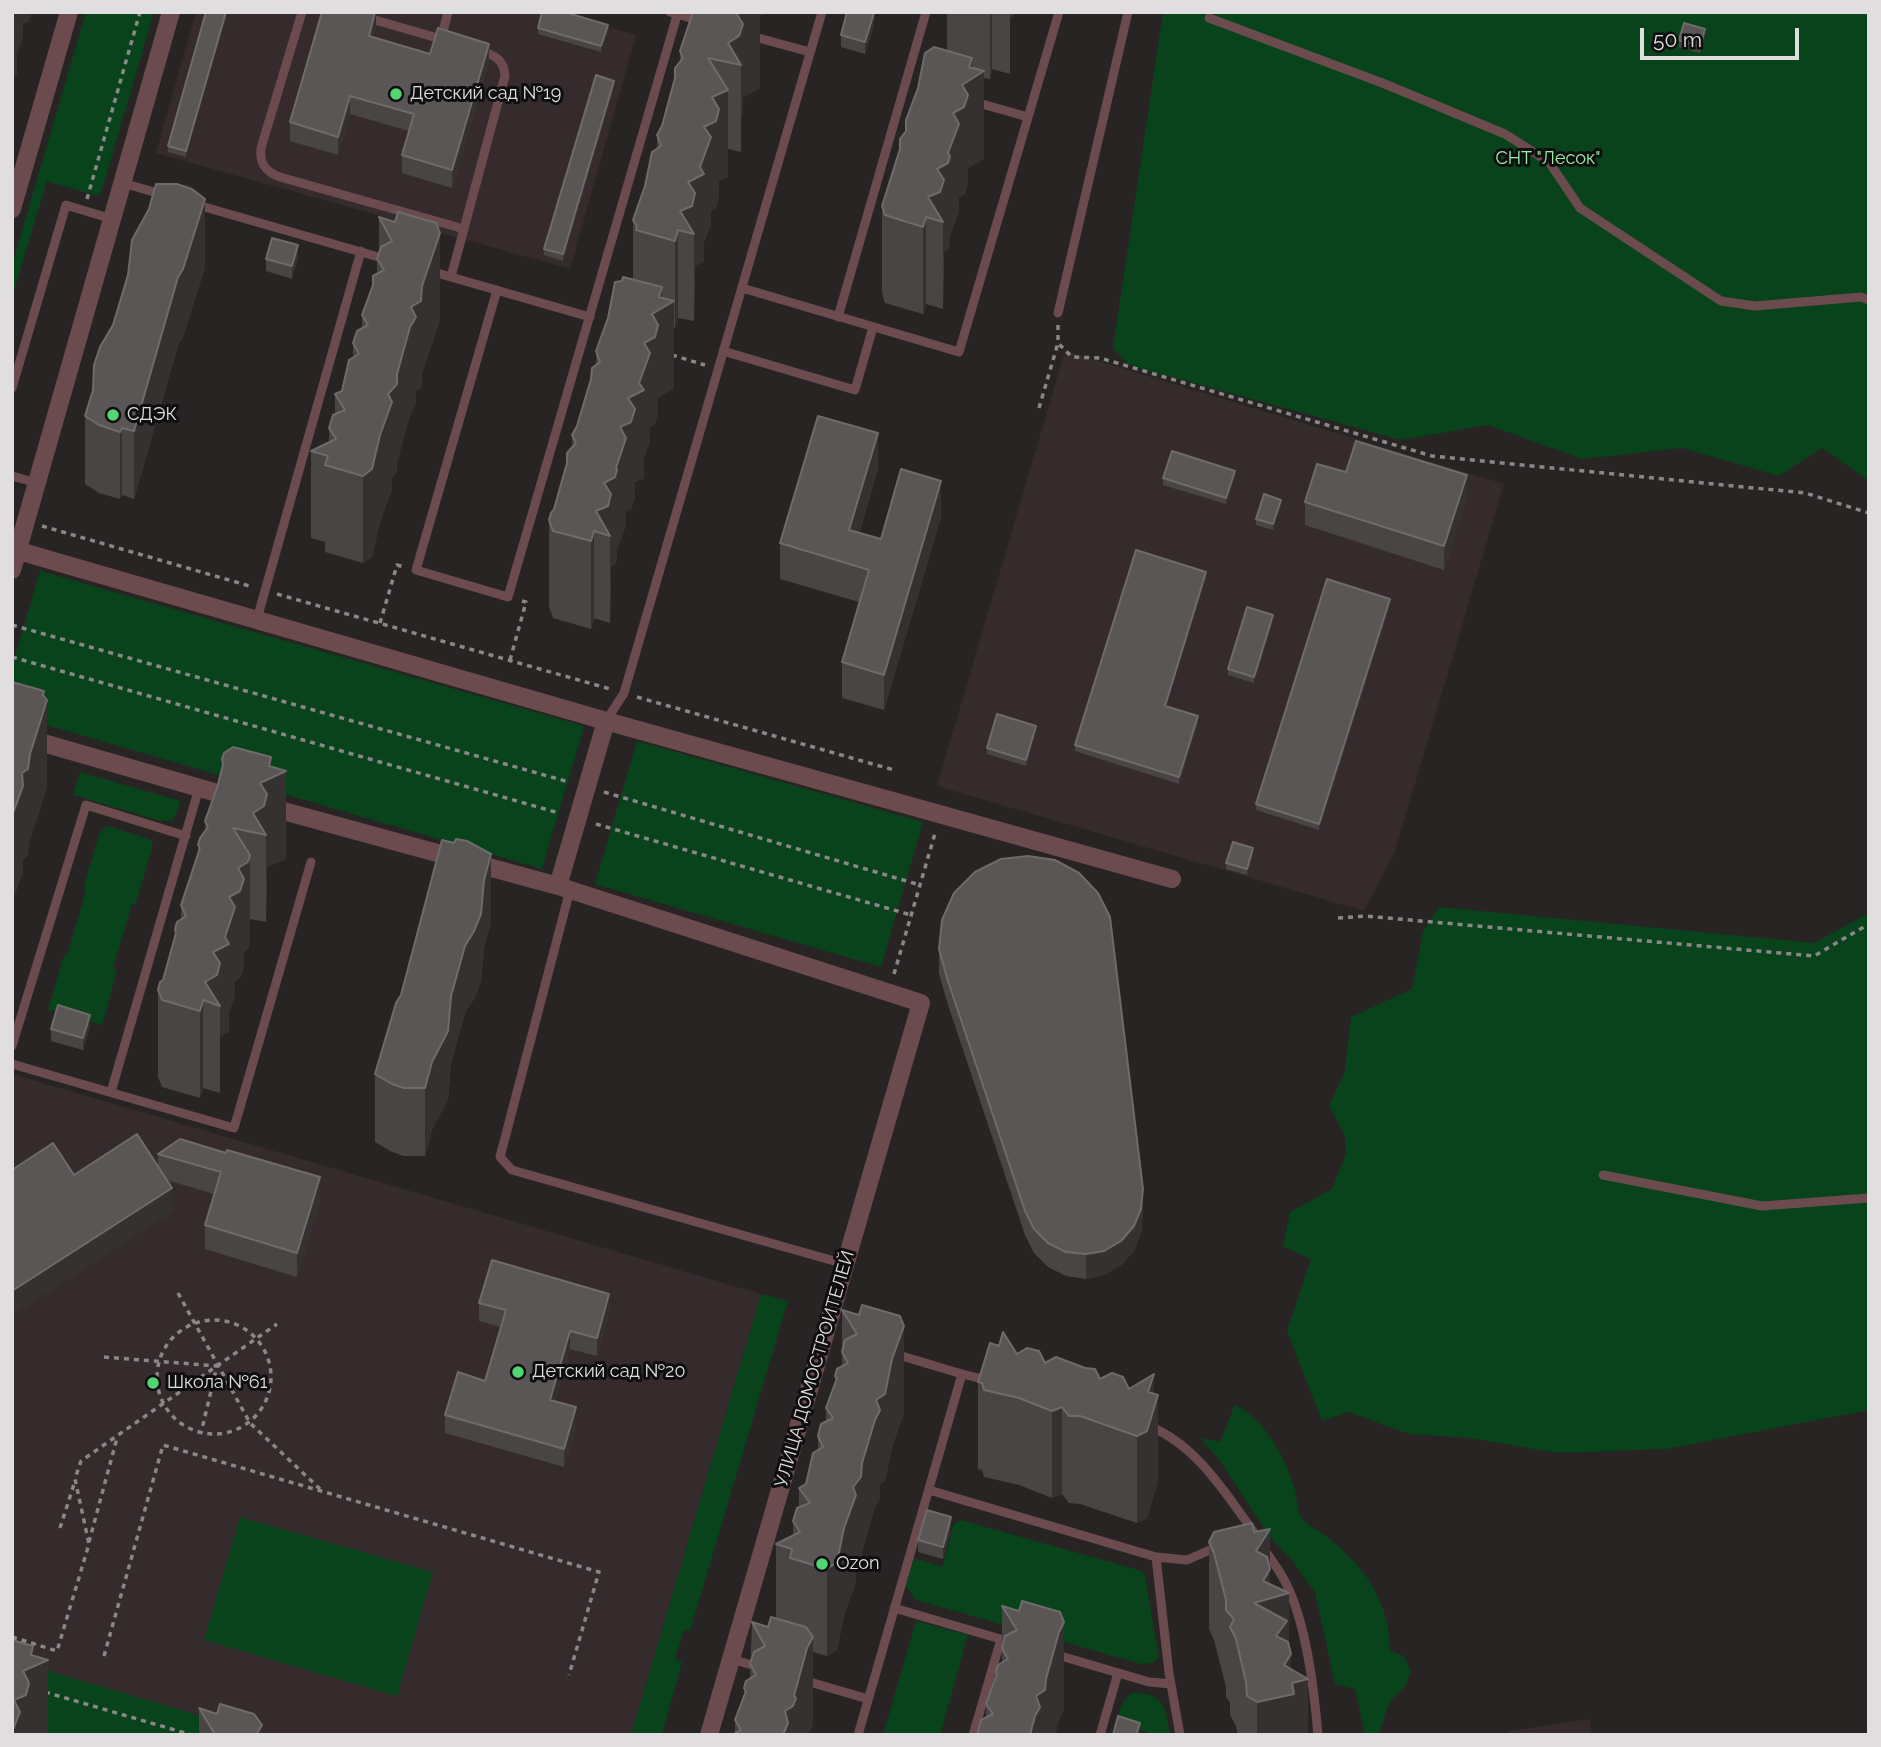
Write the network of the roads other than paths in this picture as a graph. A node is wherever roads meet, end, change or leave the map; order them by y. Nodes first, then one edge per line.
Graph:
1 (69, 12) edge
2 (171, 12) edge
3 (302, 12) edge
4 (346, 12) edge
5 (448, 12) edge
6 (822, 12) edge
7 (926, 12) edge
8 (1059, 12) edge
9 (1128, 12) edge
10 (675, 13) edge
11 (1209, 18) dead end
12 (717, 26) edge
13 (744, 33) dead end
14 (441, 39) junction
15 (453, 43) edge
16 (466, 46) edge
17 (810, 52) junction
18 (906, 82) junction
19 (918, 86) edge
20 (967, 99) edge
21 (1028, 117) junction
22 (123, 183) junction
23 (176, 198) edge
24 (189, 202) edge
25 (12, 209) edge
26 (112, 219) junction
27 (464, 229) junction
28 (361, 251) junction
29 (400, 262) edge
30 (425, 270) edge
31 (451, 277) junction
32 (742, 288) junction
33 (497, 290) junction
34 (1869, 300) edge
35 (1058, 313) road end
36 (590, 317) junction
37 (838, 317) junction
38 (873, 327) junction
39 (723, 351) junction
40 (12, 388) edge
41 (12, 476) edge
42 (37, 483) junction
43 (15, 550) edge
44 (12, 570) edge
45 (257, 618) junction
46 (606, 720) junction
47 (12, 734) edge
48 (200, 788) junction
49 (186, 836) junction
50 (311, 862) dead end
51 (1172, 879) dead end
52 (564, 888) junction
53 (12, 1046) edge
54 (12, 1064) edge
55 (111, 1092) junction
56 (1603, 1175) dead end
57 (1869, 1198) edge
58 (845, 1264) junction
59 (887, 1352) edge
60 (962, 1374) junction
61 (998, 1383) edge
62 (1134, 1419) edge
63 (929, 1490) junction
64 (1253, 1532) junction
65 (1242, 1536) edge
66 (1231, 1541) edge
67 (1156, 1557) junction
68 (894, 1608) junction
69 (1001, 1639) junction
70 (1027, 1647) edge
71 (1040, 1650) edge
72 (731, 1659) junction
73 (768, 1670) edge
74 (1118, 1673) junction
75 (793, 1677) edge
76 (1171, 1684) junction
77 (868, 1699) junction
78 (709, 1735) edge
79 (858, 1735) edge
80 (972, 1735) edge
81 (1100, 1735) edge
82 (1180, 1735) edge
83 (1318, 1735) edge

1 - 25 street
2 - 22 street
3 - 27 lane
4 - 14 lane
5 - 14 lane
6 - 17 lane
7 - 18 lane
8 - 21 lane
9 - 35 lane
10 - 12 lane
10 - 36 lane
11 - 34 lane
13 - 17 lane
14 - 15 lane
16 - 27 lane
17 - 32 lane
18 - 19 lane
18 - 37 lane
20 - 21 lane
21 - 38 lane
22 - 23 lane
22 - 26 street
24 - 28 lane
26 - 40 lane
26 - 42 street
27 - 31 lane
28 - 29 lane
28 - 45 lane
30 - 31 lane
31 - 33 lane
32 - 37 lane
32 - 39 lane
33 - 36 lane
33 - 36 lane
37 - 38 lane
38 - 39 lane
39 - 46 lane
41 - 42 lane
42 - 43 street
43 - 44 street
43 - 45 street
45 - 46 street
46 - 51 street
46 - 52 street
47 - 48 street
48 - 49 lane
48 - 52 street
49 - 53 lane
49 - 55 lane
50 - 55 lane
52 - 58 lane
52 - 58 street, УЛИЦА ДОМОСТРОИТЕЛЕЙ
54 - 55 lane
56 - 57 lane
58 - 72 street, УЛИЦА ДОМОСТРОИТЕЛЕЙ
59 - 60 lane
60 - 61 lane
60 - 63 lane
62 - 64 lane
63 - 67 lane
63 - 68 lane
64 - 65 lane
64 - 83 lane
66 - 67 lane
67 - 76 lane
68 - 69 lane
68 - 77 lane
69 - 70 lane
69 - 80 lane
71 - 74 lane
72 - 73 lane
72 - 78 street, УЛИЦА ДОМОСТРОИТЕЛЕЙ
74 - 76 lane
74 - 81 lane
75 - 77 lane
76 - 82 lane
77 - 79 lane

